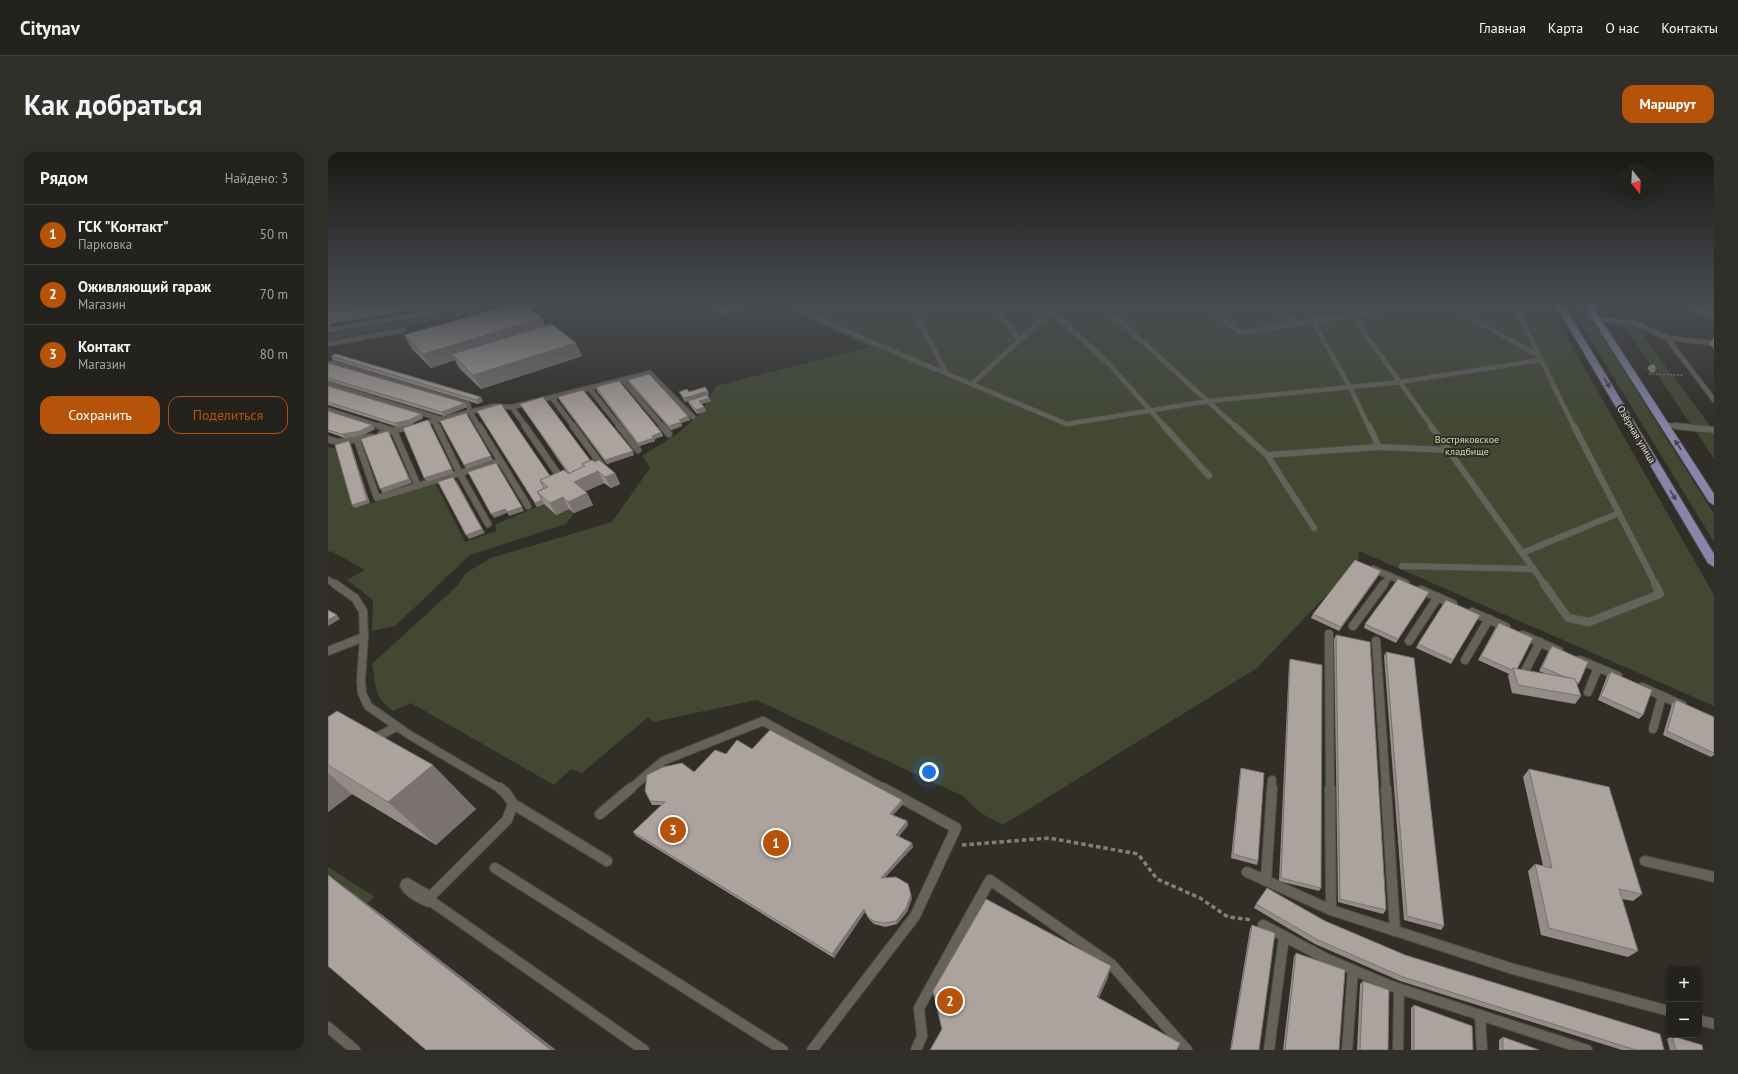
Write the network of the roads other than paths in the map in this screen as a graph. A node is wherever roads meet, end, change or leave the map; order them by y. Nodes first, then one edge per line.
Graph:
1 (880, 346) edge
2 (932, 346) edge
3 (1014, 346) edge
4 (1090, 346) edge
5 (1148, 346) edge
6 (1327, 346) edge
7 (1374, 346) edge
8 (1519, 346) edge
9 (1534, 346) edge
10 (1584, 346) edge
11 (1614, 346) edge
12 (1673, 346) edge
13 (1539, 357) junction
14 (328, 364) edge
15 (946, 372) junction
16 (624, 380) junction
17 (1401, 382) junction
18 (973, 383) junction
19 (328, 384) edge
20 (1350, 387) junction
21 (589, 388) junction
22 (552, 398) junction
23 (1714, 400) edge
24 (1209, 401) junction
25 (512, 407) junction
26 (328, 410) edge
27 (470, 412) junction
28 (1152, 412) junction
29 (693, 417) dead end
30 (442, 419) junction
31 (434, 421) junction
32 (1664, 425) junction
33 (1714, 430) edge
34 (394, 431) junction
35 (669, 434) dead end
36 (328, 439) edge
37 (357, 440) junction
38 (1379, 447) junction
39 (638, 450) dead end
40 (1449, 450) junction
41 (1267, 455) junction
42 (500, 461) junction
43 (603, 467) edge
44 (460, 474) junction
45 (1209, 476) dead end
46 (564, 483) edge
47 (418, 486) junction
48 (1712, 497) edge
49 (528, 506) dead end
50 (1619, 513) junction
51 (488, 524) dead end
52 (1314, 528) dead end
53 (1522, 553) junction
54 (1714, 563) edge
55 (1366, 565) edge
56 (1402, 566) dead end
57 (1534, 569) junction
58 (1390, 576) junction
59 (328, 580) edge
60 (1438, 597) junction
61 (1489, 620) junction
62 (1354, 626) dead end
63 (1329, 634) dead end
64 (364, 637) junction
65 (1376, 641) dead end
66 (1409, 641) dead end
67 (1540, 642) junction
68 (328, 651) edge
69 (1465, 660) dead end
70 (1598, 668) junction
71 (1525, 671) edge
72 (1588, 692) dead end
73 (1662, 696) junction
74 (1688, 707) edge
75 (396, 727) junction
76 (1653, 729) dead end
77 (363, 744) edge
78 (1272, 780) dead end
79 (513, 804) junction
80 (600, 814) dead end
81 (607, 861) dead end
82 (1646, 861) dead end
83 (495, 868) dead end
84 (1246, 872) dead end
85 (1714, 877) edge
86 (1266, 881) junction
87 (408, 886) dead end
88 (428, 899) junction
89 (1331, 910) junction
90 (1262, 924) road end
91 (1395, 931) junction
92 (1284, 936) junction
93 (1353, 970) junction
94 (1399, 989) junction
95 (1666, 1011) edge
96 (1480, 1015) junction
97 (1702, 1021) edge
98 (1714, 1024) edge
99 (328, 1027) edge
100 (1565, 1046) edge
101 (354, 1050) edge
102 (644, 1050) edge
103 (783, 1050) edge
104 (812, 1050) edge
105 (916, 1050) edge
106 (1187, 1050) edge
107 (1269, 1050) edge
108 (1347, 1050) edge
109 (1398, 1050) edge
110 (1482, 1050) edge
111 (1587, 1050) edge

1 - 15 lane
2 - 15 lane
3 - 18 lane
4 - 28 lane
5 - 24 lane
6 - 20 lane
7 - 17 lane
8 - 13 lane
9 - 13 lane
10 -> 54 main road, Озёрная улица
11 - 32 main road
12 - 23 lane
13 - 17 lane
13 - 50 lane
14 - 27 lane
15 - 18 lane
16 - 21 lane
16 - 29 lane
16 - 35 lane
17 - 20 lane
17 - 40 lane
18 - 28 lane
19 - 30 lane
20 - 24 lane
20 - 38 lane
21 - 22 lane
21 - 39 lane
22 - 25 lane
22 - 43 lane
24 - 28 lane
24 - 41 lane
25 - 27 lane
25 - 46 lane
26 - 34 lane
27 - 30 lane
27 - 42 lane
28 - 45 lane
30 - 31 lane
31 - 34 lane
31 - 44 lane
32 - 33 lane
48 -> 32 main road
34 - 37 lane
34 - 47 lane
36 - 37 lane
37 - 47 lane
38 - 40 lane
38 - 41 lane
40 - 53 lane
41 - 52 lane
42 - 44 lane
42 - 49 lane
44 - 47 lane
44 - 51 lane
50 - 53 lane
50 - 57 lane
53 - 57 lane
55 - 58 lane
56 - 57 lane
58 - 60 lane
58 - 62 lane
59 - 64 lane
60 - 61 lane
60 - 66 lane
61 - 67 lane
61 - 69 lane
63 - 89 lane
64 - 68 lane
64 - 75 lane
65 - 91 lane
67 - 70 lane
67 - 71 lane
70 - 72 lane
70 - 73 lane
73 - 74 lane
73 - 76 lane
75 - 77 lane
75 - 79 lane
78 - 86 lane
79 - 81 lane
79 - 88 lane
80 - 104 lane
82 - 85 lane
83 - 103 lane
84 - 86 lane
86 - 89 lane
87 - 88 street
88 - 102 lane
89 - 91 lane
90 - 92 lane
91 - 95 lane
92 - 93 lane
92 - 107 lane
93 - 94 lane
93 - 108 lane
94 - 96 lane
94 - 109 lane
96 - 100 lane
96 - 110 lane
97 - 98 lane
99 - 101 lane
100 - 111 lane
105 - 106 lane

